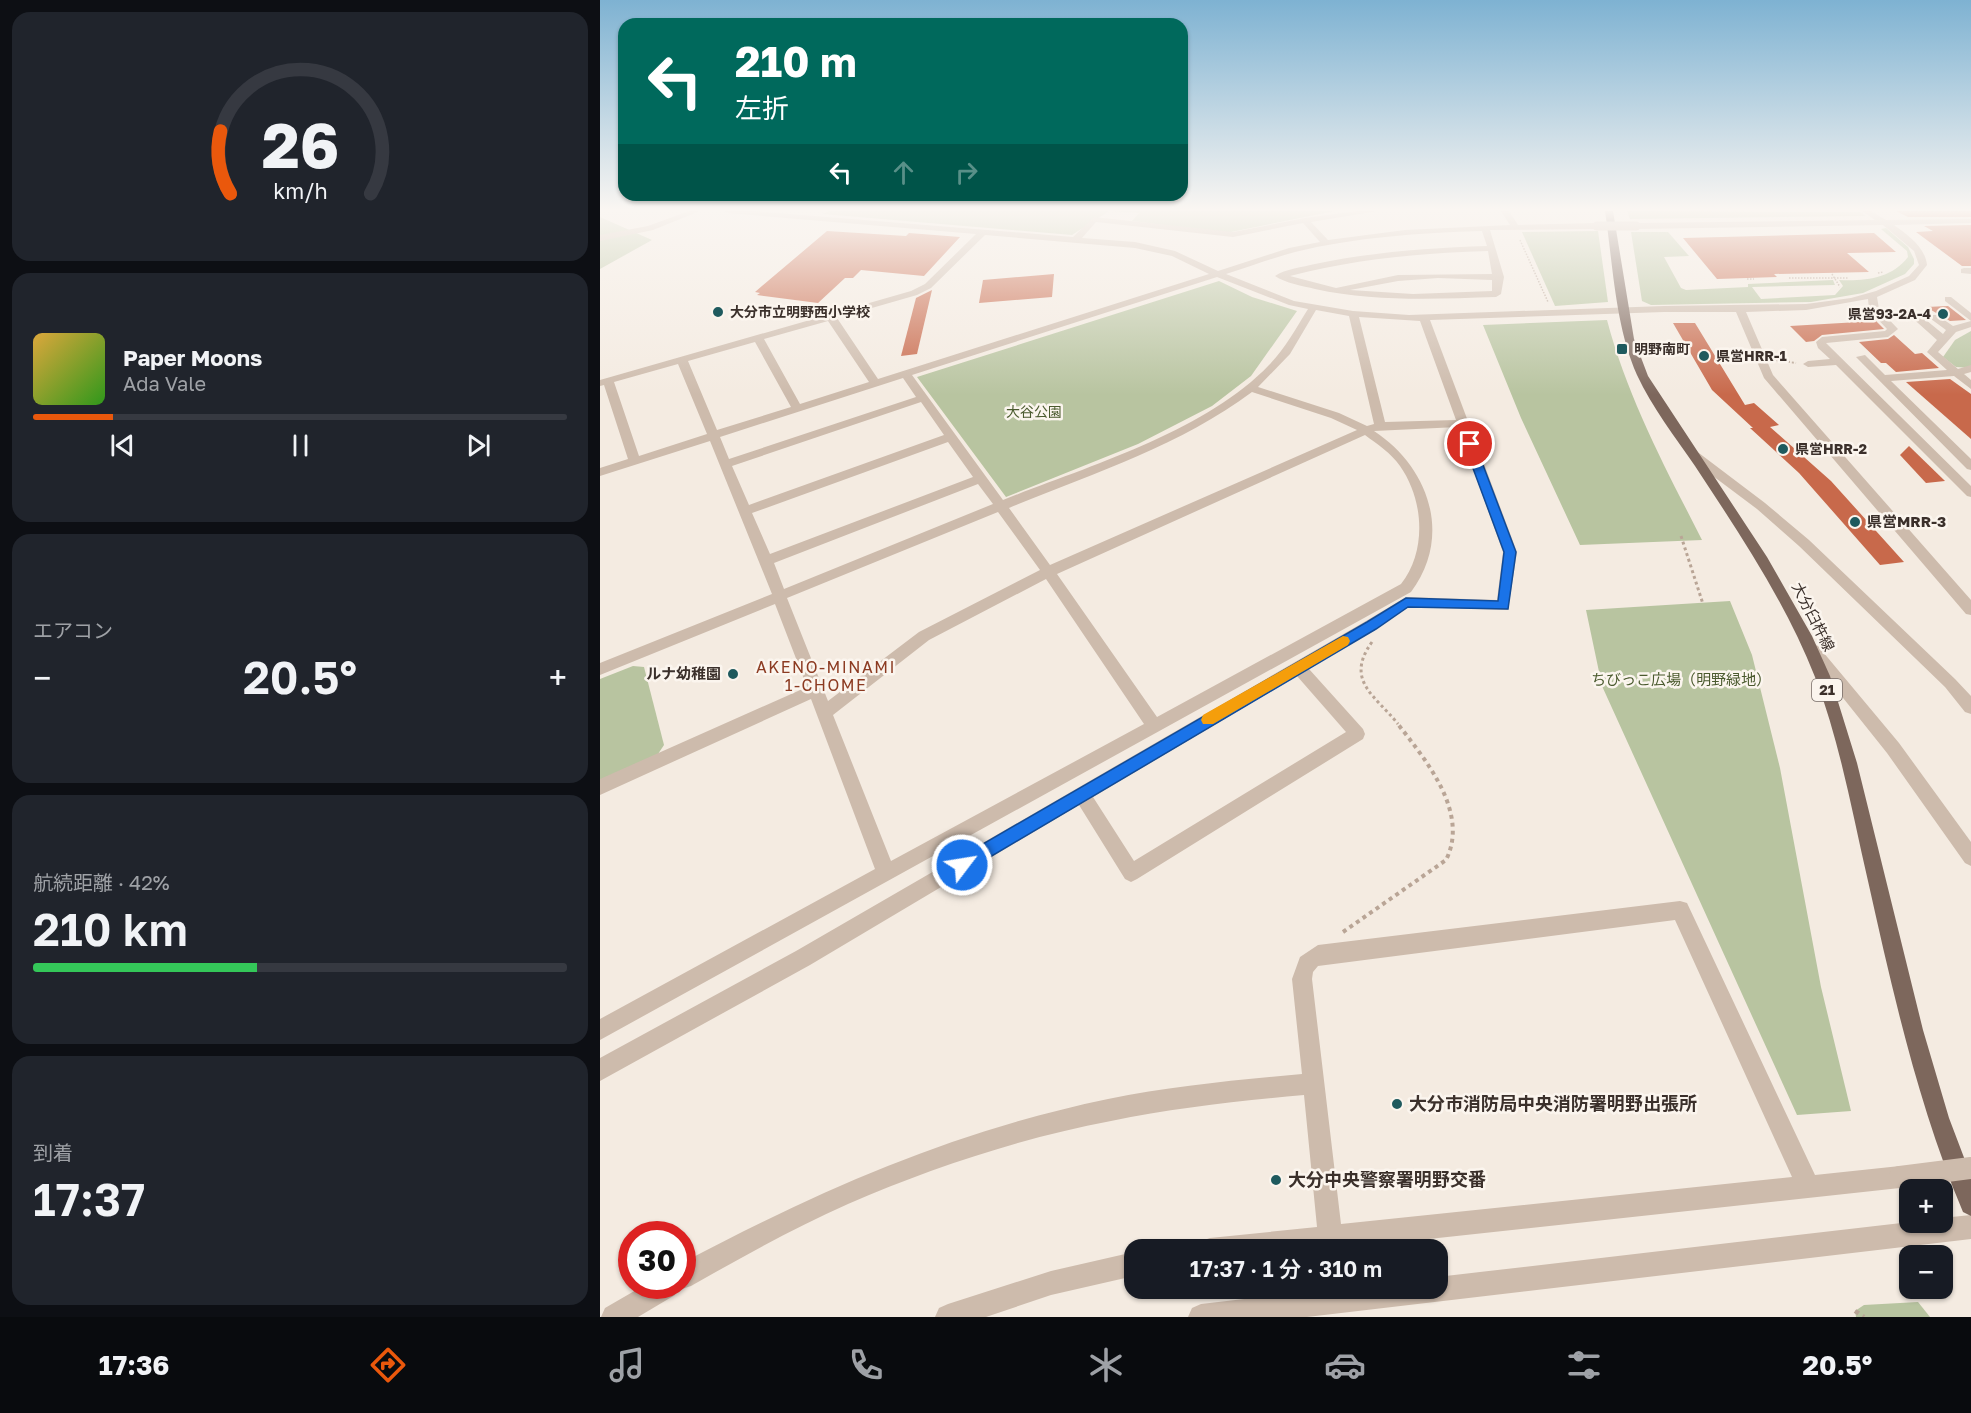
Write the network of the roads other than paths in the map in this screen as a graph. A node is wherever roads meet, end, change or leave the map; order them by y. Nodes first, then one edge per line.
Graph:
1 (940, 272) edge
2 (1214, 272) edge
3 (1222, 272) edge
4 (1292, 272) edge
5 (1498, 272) edge
6 (1619, 272) edge
7 (1917, 272) edge
8 (1217, 274) junction
9 (1499, 277) junction
10 (1336, 291) junction
11 (1872, 295) junction
12 (1948, 299) dead end
13 (1313, 308) junction
14 (1739, 308) junction
15 (1625, 310) junction
16 (1912, 313) dead end
17 (1353, 314) junction
18 (831, 316) junction
19 (1934, 317) dead end
20 (1424, 318) junction
21 (1971, 318) edge
22 (1971, 324) edge
23 (1952, 330) junction
24 (758, 338) junction
25 (1943, 340) junction
26 (1861, 357) dead end
27 (682, 360) junction
28 (1839, 362) junction
29 (1808, 364) road end
30 (1969, 366) edge
31 (1957, 373) junction
32 (905, 374) junction
33 (1882, 378) junction
34 (604, 382) edge
35 (875, 383) junction
36 (1971, 386) edge
37 (1250, 388) junction
38 (923, 398) junction
39 (797, 408) junction
40 (1461, 423) junction
41 (1374, 428) junction
42 (715, 435) junction
43 (950, 436) junction
44 (1691, 451) junction
45 (634, 460) junction
46 (727, 464) junction
47 (1971, 466) edge
48 (600, 472) edge
49 (980, 479) junction
50 (1971, 493) edge
51 (1000, 508) junction
52 (746, 511) junction
53 (766, 561) junction
54 (1048, 572) junction
55 (779, 597) junction
56 (1401, 598) junction
57 (1969, 605) edge
58 (1808, 644) junction
59 (1298, 666) junction
60 (600, 669) edge
61 (815, 690) junction
62 (1971, 707) edge
63 (824, 713) junction
64 (1155, 726) junction
65 (600, 787) edge
66 (1082, 795) junction
67 (1971, 857) edge
68 (886, 873) junction
69 (600, 1030) edge
70 (600, 1070) edge
71 (1314, 1083) junction
72 (1971, 1168) edge
73 (1808, 1186) junction
74 (1971, 1204) edge
75 (1971, 1227) edge
76 (1330, 1236) junction
77 (1304, 1239) edge
78 (1124, 1266) edge
79 (696, 1270) edge
80 (644, 1299) edge
81 (614, 1317) edge
82 (948, 1317) edge
83 (1202, 1317) edge

1 - 18 street
2 - 8 street
3 - 8 street
4 - 10 street
5 - 9 street
6 - 15 main road, 大分臼杵線 / 21
7 - 11 street
8 - 13 street
8 - 32 street
9 - 10 street
9 - 10 street
11 - 14 street
11 - 28 street
12 - 21 street
13 - 17 street
13 - 37 street
14 - 15 street
14 - 57 street
15 - 20 street
15 - 44 main road, 大分臼杵線 / 21
16 - 25 street
17 - 20 street
17 - 41 street
18 - 24 street
18 - 35 street
19 - 23 street
20 - 40 street
22 - 23 street
23 - 25 street
24 - 27 street
24 - 39 street
25 - 31 street
26 - 33 street
27 - 34 street
27 - 42 street
28 - 29 street
28 - 50 street
30 - 31 street
31 - 33 street
31 - 36 street
32 - 35 street
32 - 38 street
33 - 47 street
34 - 45 street
35 - 39 street
37 - 41 street
37 - 51 street
38 - 43 street
38 - 46 street
39 - 42 street
40 - 41 street
40 - 56 street
41 - 54 street
41 - 56 street
42 - 45 street
42 - 46 street
43 - 49 street
43 - 52 street
44 - 58 main road, 大分臼杵線 / 21
44 - 62 street
45 - 48 street
46 - 52 street
49 - 51 street
49 - 53 street
51 - 54 street
51 - 55 street
52 - 53 street
53 - 55 street
54 - 63 street
54 - 64 street
55 - 60 street
55 - 61 street
56 - 59 street
56 - 64 street
58 - 67 street
58 - 74 main road, 大分臼杵線 / 21
59 - 66 street
59 - 66 street
61 - 63 street
61 - 65 street
63 - 68 street
64 - 68 street
66 - 70 street
68 - 69 street
71 - 73 street
71 - 76 street
71 - 79 street
72 - 73 street, bridge
73 - 76 street
75 - 83 street
76 - 77 street
78 - 82 street
80 - 81 street

